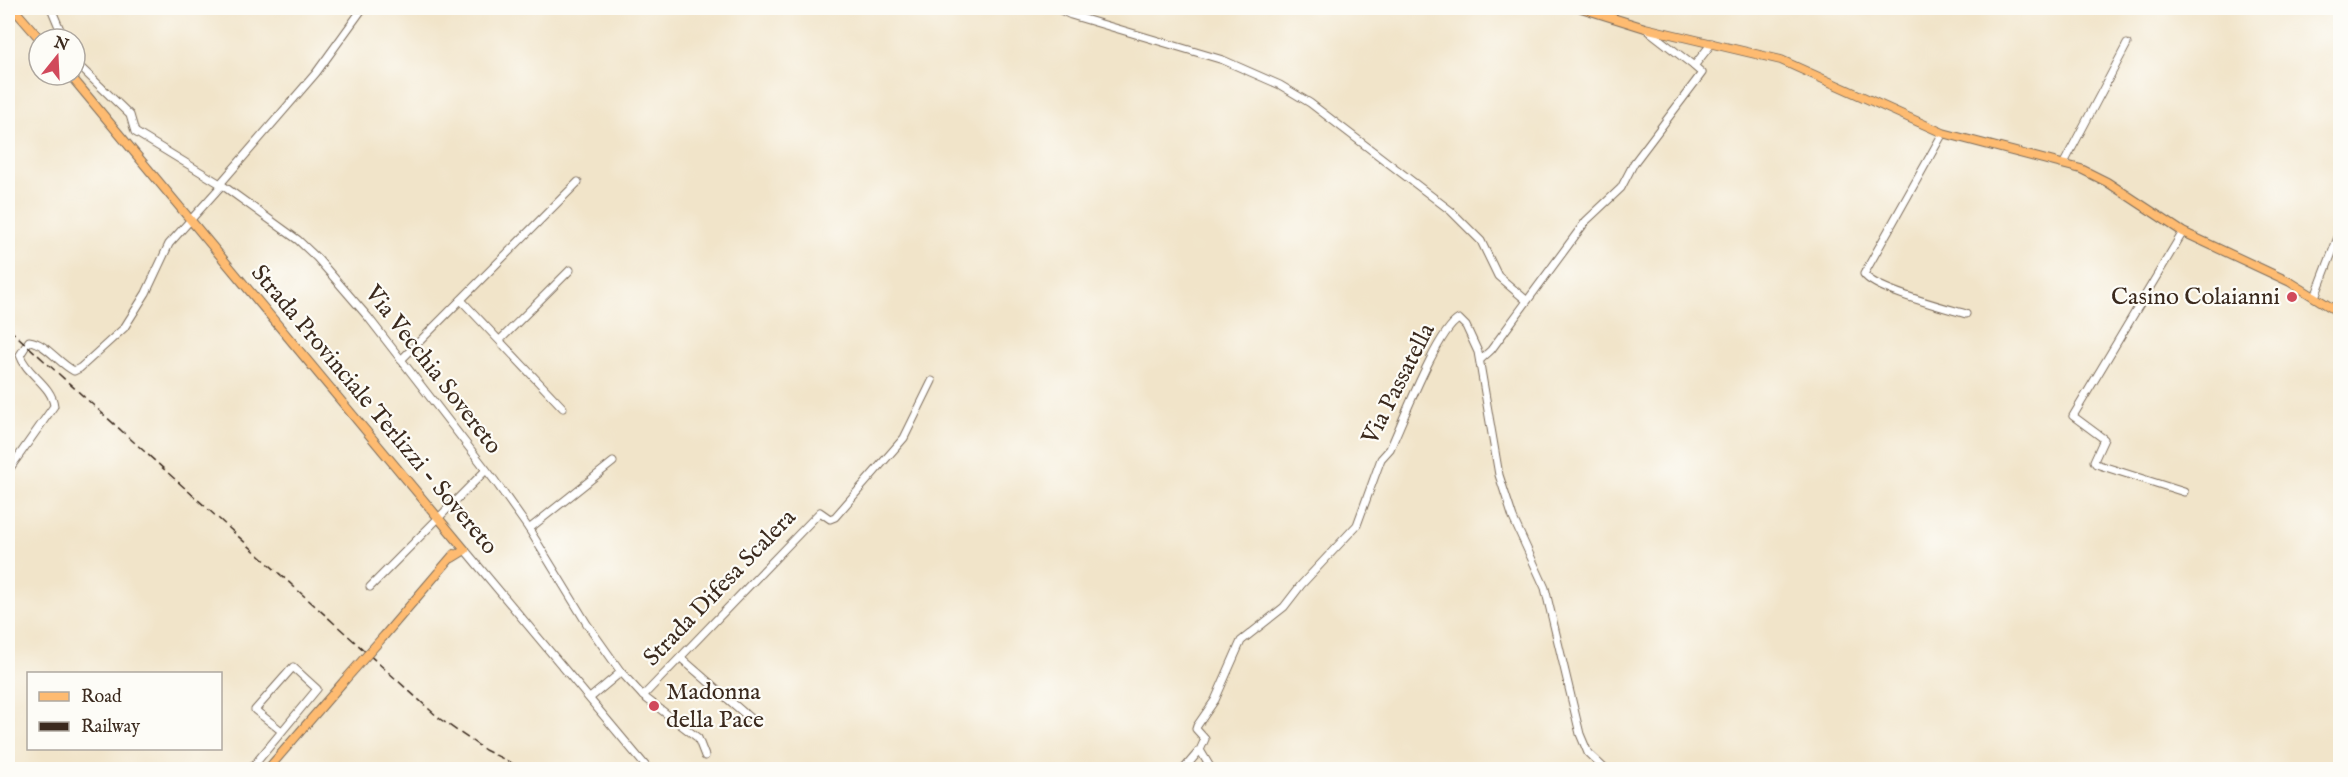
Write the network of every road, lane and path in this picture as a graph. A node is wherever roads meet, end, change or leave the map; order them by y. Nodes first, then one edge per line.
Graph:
1 (13, 8) edge
2 (51, 8) edge
3 (363, 8) edge
4 (1056, 8) edge
5 (1581, 8) edge
6 (30, 27) edge
7 (59, 27) edge
8 (1645, 28) junction
9 (1712, 43) junction
10 (2127, 44) dead end
11 (1694, 66) junction
12 (87, 74) edge
13 (80, 87) edge
14 (135, 132) junction
15 (1943, 133) junction
16 (121, 136) junction
17 (2064, 163) junction
18 (578, 183) dead end
19 (221, 185) junction
20 (190, 220) junction
21 (2183, 231) junction
22 (2340, 232) edge
23 (570, 270) dead end
24 (2315, 297) junction
25 (461, 300) junction
26 (1526, 300) junction
27 (2340, 313) edge
28 (1966, 314) dead end
29 (500, 340) junction
30 (401, 360) junction
31 (1480, 360) junction
32 (932, 381) dead end
33 (563, 408) dead end
34 (613, 462) dead end
35 (486, 470) junction
36 (8, 471) edge
37 (2184, 492) dead end
38 (438, 517) junction
39 (529, 529) junction
40 (463, 547) junction
41 (370, 587) dead end
42 (681, 658) junction
43 (621, 672) junction
44 (643, 696) junction
45 (590, 698) junction
46 (752, 720) dead end
47 (279, 729) dead end
48 (1200, 750) junction
49 (705, 756) dead end
50 (250, 770) edge
51 (267, 770) edge
52 (649, 770) edge
53 (1183, 770) edge
54 (1212, 770) edge
55 (1606, 770) edge

1 - 6 main road
2 - 7 street
3 - 19 street
4 - 26 street
5 - 8 main road
8 - 9 main road
8 - 11 street
9 - 11 street
9 - 15 main road
10 - 17 street
11 - 26 street
12 - 14 street, Via Vecchia Sovereto
13 - 16 main road, Strada Provinciale Terlizzi - Sovereto
14 - 16 street
14 - 19 street, Via Vecchia Sovereto
15 - 17 main road
15 - 28 street
16 - 20 main road, Strada Provinciale Terlizzi - Sovereto
17 - 21 main road
18 - 25 street
19 - 20 street
19 - 30 street, Via Vecchia Sovereto
20 - 36 street
20 - 38 main road, Strada Provinciale Terlizzi - Sovereto
21 - 24 main road
21 - 37 street
22 - 24 street
23 - 29 street
24 - 27 main road
25 - 29 street
25 - 30 street
26 - 31 street
29 - 33 street
30 - 35 street, Via Vecchia Sovereto
31 - 48 street, Via Passatella
31 - 55 street, Via Passatella
32 - 42 street, Strada Difesa Scalera
34 - 39 street
35 - 38 street
35 - 39 street, Via Vecchia Sovereto
38 - 40 main road, Strada Provinciale Terlizzi - Sovereto
38 - 41 street
39 - 43 street, Via Vecchia Sovereto
40 - 45 street, Strada Provinciale Terlizzi - Sovereto
40 - 51 main road, bridge
42 - 44 street, Strada Difesa Scalera
42 - 46 street
43 - 44 street, Via Vecchia Sovereto
43 - 45 street
44 - 49 street, Via Vecchia Sovereto
45 - 52 street, Strada Provinciale Terlizzi - Sovereto
47 - 50 street
48 - 53 street
48 - 54 street

